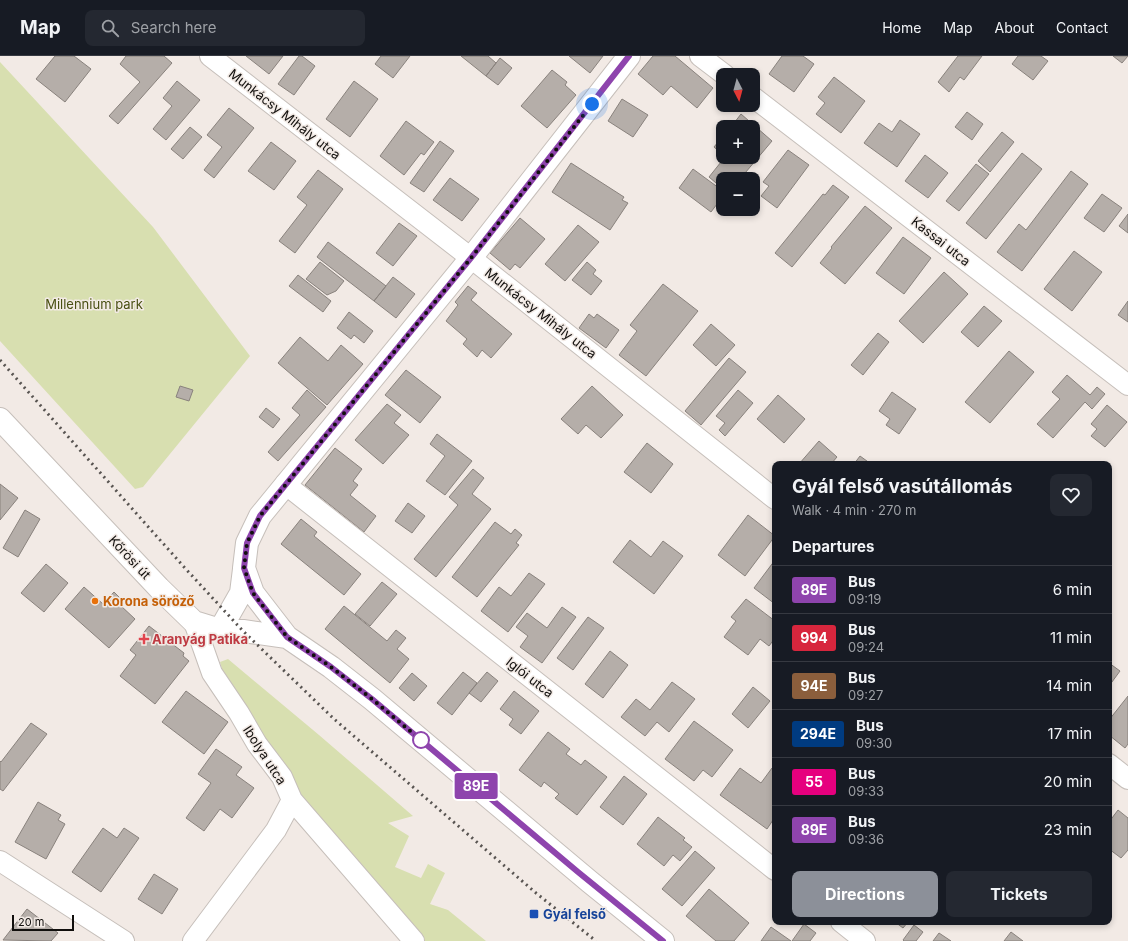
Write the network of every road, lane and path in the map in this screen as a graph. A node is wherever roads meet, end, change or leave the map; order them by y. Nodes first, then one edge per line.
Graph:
1 (210, 56) edge
2 (629, 56) edge
3 (700, 56) edge
4 (716, 68) edge
5 (760, 101) edge
6 (471, 258) junction
7 (1128, 385) edge
8 (3, 429) edge
9 (285, 484) junction
10 (772, 497) edge
11 (244, 568) junction
12 (194, 622) junction
13 (220, 630) junction
14 (287, 637) junction
15 (1112, 766) edge
16 (1128, 779) edge
17 (292, 800) junction
18 (0, 861) edge
19 (772, 868) edge
20 (845, 925) edge
21 (124, 941) edge
22 (193, 941) edge
23 (414, 941) edge
24 (663, 941) edge
25 (865, 941) edge

1 - 6 street, Munkácsy Mihály utca
2 - 6 main road
3 - 4 street
5 - 7 street, Kassai utca
6 - 9 main road
6 - 10 street, Munkácsy Mihály utca
8 - 12 main road, Kőrösi út
9 - 11 main road
9 - 19 street, Iglói utca
11 - 13 main road
11 - 14 main road
12 - 13 main road, Kőrösi út
12 - 17 street, Ibolya utca
13 - 14 main road, Kőrösi út
14 - 24 main road, Kőrösi út
15 - 16 street
17 - 22 street, Ibolya utca
17 - 23 street
18 - 21 street
20 - 25 street

